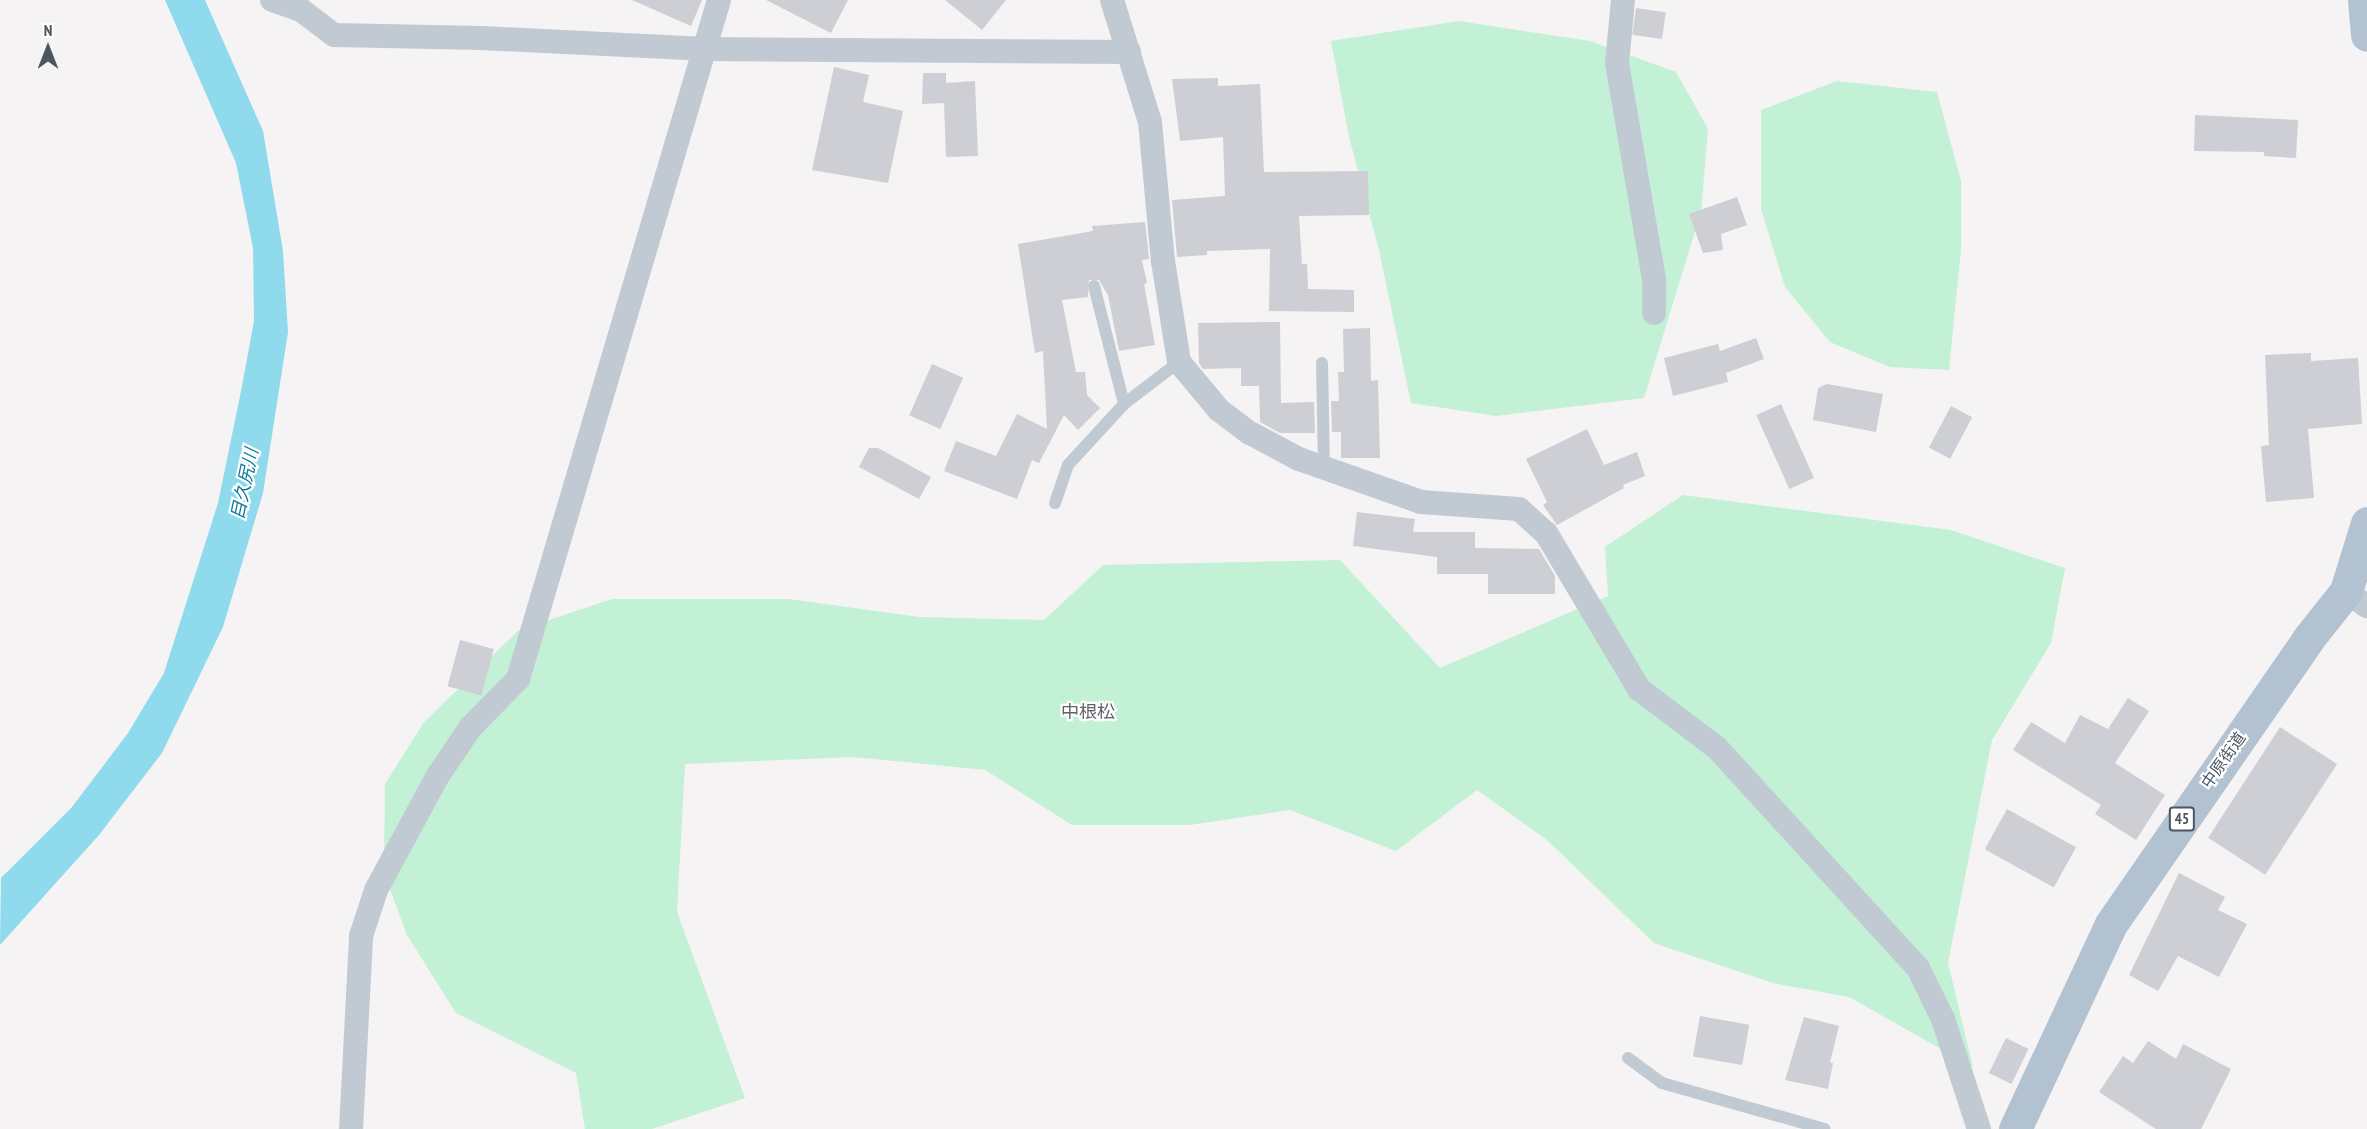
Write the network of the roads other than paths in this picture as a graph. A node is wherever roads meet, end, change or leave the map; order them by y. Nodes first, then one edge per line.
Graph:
1 (272, 0) edge
2 (719, 0) edge
3 (1112, 0) edge
4 (1623, 0) edge
5 (2364, 0) edge
6 (2367, 35) edge
7 (702, 50) junction
8 (1129, 52) junction
9 (1094, 286) dead end
10 (1654, 313) dead end
11 (1179, 362) junction
12 (1322, 363) dead end
13 (1124, 404) junction
14 (1324, 467) junction
15 (1055, 503) dead end
16 (2367, 523) edge
17 (2356, 599) edge
18 (1628, 1059) dead end
19 (351, 1129) edge
20 (1825, 1129) edge
21 (1979, 1129) edge
22 (2015, 1129) edge

1 - 7 street
2 - 7 street
3 - 8 street
4 - 10 street
5 - 6 main road
7 - 8 street
7 - 19 street
8 - 11 street
9 - 13 lane
11 - 13 lane
11 - 14 street
12 - 14 lane
13 - 15 lane
14 - 21 street
16 - 17 main road, 中原街道 / 45
17 - 22 main road, 中原街道 / 45
18 - 20 lane

